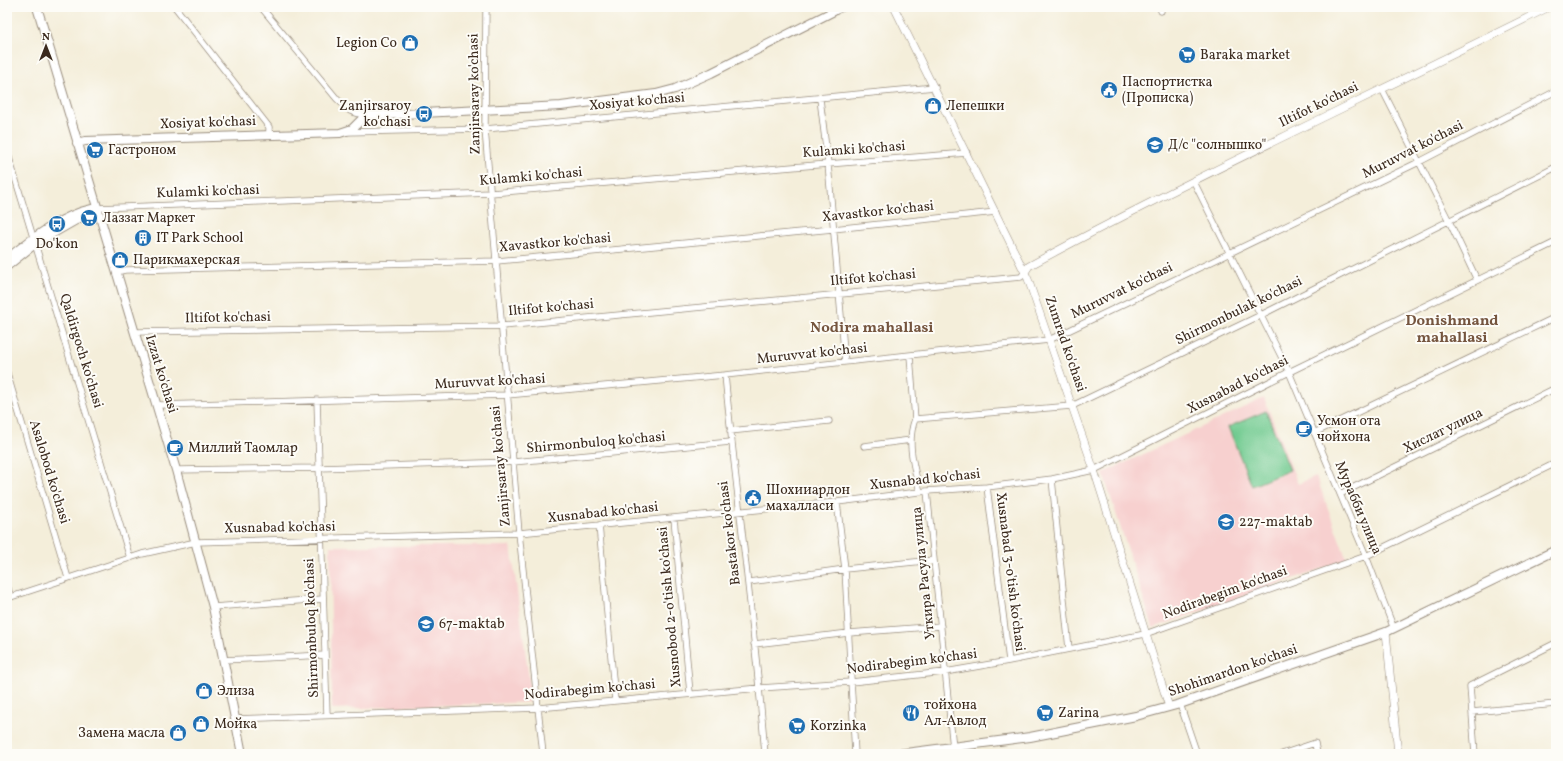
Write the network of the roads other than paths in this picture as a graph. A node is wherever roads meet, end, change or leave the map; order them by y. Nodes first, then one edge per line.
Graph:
1 (37, 7) edge
2 (174, 7) edge
3 (261, 7) edge
4 (486, 7) edge
5 (822, 7) edge
6 (844, 7) edge
7 (894, 7) edge
8 (1548, 7) edge
9 (834, 9) edge
10 (823, 17) junction
11 (935, 88) junction
12 (1382, 89) junction
13 (1556, 91) edge
14 (820, 99) junction
15 (484, 111) junction
16 (365, 116) junction
17 (485, 129) junction
18 (340, 133) junction
19 (269, 134) junction
20 (77, 143) junction
21 (7, 151) edge
22 (967, 153) junction
23 (1419, 162) junction
24 (828, 164) junction
25 (1556, 166) edge
26 (1194, 182) junction
27 (490, 193) junction
28 (97, 208) junction
29 (996, 212) junction
30 (1449, 221) junction
31 (834, 229) junction
32 (35, 240) junction
33 (1556, 242) edge
34 (1230, 253) junction
35 (7, 259) edge
36 (497, 260) junction
37 (7, 266) edge
38 (116, 272) junction
39 (1025, 272) junction
40 (1476, 280) junction
41 (839, 294) junction
42 (1261, 315) junction
43 (1556, 317) edge
44 (502, 326) junction
45 (135, 332) junction
46 (1049, 340) junction
47 (910, 356) junction
48 (845, 362) junction
49 (1289, 372) junction
50 (7, 373) edge
51 (725, 375) junction
52 (1556, 388) edge
53 (506, 395) junction
54 (317, 400) junction
55 (157, 406) junction
56 (1072, 406) junction
57 (916, 418) junction
58 (829, 421) dead end
59 (730, 431) junction
60 (1314, 433) junction
61 (911, 440) junction
62 (731, 442) junction
63 (864, 446) dead end
64 (513, 462) junction
65 (1556, 463) edge
66 (319, 468) junction
67 (176, 470) junction
68 (1094, 470) junction
69 (1052, 479) junction
70 (987, 487) junction
71 (927, 491) junction
72 (920, 492) junction
73 (1340, 494) junction
74 (837, 502) junction
75 (740, 512) junction
76 (674, 518) junction
77 (599, 525) junction
78 (519, 533) junction
79 (321, 539) junction
80 (196, 542) junction
81 (1556, 550) edge
82 (1366, 556) junction
83 (130, 558) junction
84 (934, 560) junction
85 (845, 568) junction
86 (68, 578) junction
87 (748, 582) junction
88 (7, 586) edge
89 (323, 599) junction
90 (213, 607) junction
91 (941, 626) junction
92 (1390, 630) junction
93 (849, 633) junction
94 (1145, 634) junction
95 (1556, 643) edge
96 (754, 644) junction
97 (1069, 649) junction
98 (325, 655) junction
99 (223, 660) junction
100 (1009, 662) junction
101 (946, 672) junction
102 (851, 682) junction
103 (760, 688) junction
104 (690, 693) junction
105 (615, 700) junction
106 (1180, 704) junction
107 (1556, 704) edge
108 (1169, 707) junction
109 (538, 708) junction
110 (1472, 712) junction
111 (327, 715) junction
112 (235, 719) junction
113 (954, 748) junction
114 (242, 754) edge
115 (543, 754) edge
116 (765, 754) edge
117 (855, 754) edge
118 (898, 754) edge
119 (1197, 754) edge
120 (1282, 754) edge
121 (1317, 754) edge
122 (1398, 754) edge
123 (1475, 754) edge

1 - 20 main road, Izzat ko'chasi
2 - 19 street
3 - 16 street
4 - 15 street, Zanjirsaray ko'chasi
5 - 10 main road
6 - 9 street
7 - 11 street, Zumrad ko'chasi
8 - 12 street, Iltifot ko'chasi
9 - 10 main road
10 - 15 main road, Xosiyat ko'chasi
11 - 14 street, Xosiyat ko'chasi
11 - 22 street, Zumrad ko'chasi
12 - 23 street
12 - 26 street, Iltifot ko'chasi
13 - 23 street, Muruvvat ko'chasi
14 - 17 street, Xosiyat ko'chasi
14 - 24 street
15 - 16 main road, Xosiyat ko'chasi
15 - 17 street, Zanjirsaray ko'chasi
16 - 18 main road, Xosiyat ko'chasi
17 - 18 street, Xosiyat ko'chasi
17 - 27 street, Zanjirsaray ko'chasi
18 - 19 main road, Xosiyat ko'chasi
19 - 20 main road, Xosiyat ko'chasi
20 - 28 main road, Izzat ko'chasi
21 - 32 street, Qaldirgoch ko'chasi
22 - 24 street, Kulamki ko'chasi
22 - 29 street, Zumrad ko'chasi
23 - 30 street
23 - 34 street, Muruvvat ko'chasi
24 - 27 street, Kulamki ko'chasi
24 - 31 street
25 - 30 street, Shirmonbulak ko'chasi
26 - 34 street, Мурабби улица
26 - 39 street, Iltifot ko'chasi
27 - 28 street, Kulamki ko'chasi
27 - 36 street, Zanjirsaray ko'chasi
28 - 32 main road
28 - 38 main road, Izzat ko'chasi
29 - 31 street, Xavastkor ko'chasi
29 - 39 street, Zumrad ko'chasi
30 - 40 street
30 - 42 street, Shirmonbulak ko'chasi
31 - 36 street, Xavastkor ko'chasi
31 - 41 street
32 - 35 main road
32 - 37 main road
32 - 83 street, Qaldirgoch ko'chasi
33 - 40 street, Xusnabad ko'chasi
34 - 42 street, Мурабби улица
34 - 46 street, Muruvvat ko'chasi
36 - 38 street, Xavastkor ko'chasi
36 - 44 street, Zanjirsaray ko'chasi
38 - 45 main road, Izzat ko'chasi
39 - 41 street, Iltifot ko'chasi
39 - 46 street, Zumrad ko'chasi
40 - 49 street, Xusnabad ko'chasi
41 - 44 street, Iltifot ko'chasi
41 - 48 street
42 - 49 street, Мурабби улица
42 - 56 street, Shirmonbulak ko'chasi
43 - 60 street
44 - 45 street, Iltifot ko'chasi
44 - 53 street, Zanjirsaray ko'chasi
45 - 55 main road, Izzat ko'chasi
46 - 47 street, Muruvvat ko'chasi
46 - 56 street, Zumrad ko'chasi
47 - 48 street, Muruvvat ko'chasi
47 - 57 street, Уткира Расула улица
48 - 51 street, Muruvvat ko'chasi
49 - 60 street, Мурабби улица
49 - 68 street, Xusnabad ko'chasi
50 - 86 street, Asalobod ko'chasi
51 - 53 street, Muruvvat ko'chasi
51 - 59 street, Bastakor ko'chasi
52 - 73 street, Хислат улица
53 - 54 street, Muruvvat ko'chasi
53 - 64 street, Zanjirsaray ko'chasi
54 - 55 street, Muruvvat ko'chasi
54 - 66 street, Shirmonbuloq ko'chasi
55 - 67 main road, Izzat ko'chasi
56 - 57 street, Shirmonbulak ko'chasi
56 - 68 street, Zumrad ko'chasi
57 - 61 street, Уткира Расула улица
58 - 59 street
59 - 62 street, Bastakor ko'chasi
60 - 73 street, Мурабби улица
61 - 63 street
61 - 72 street, Уткира Расула улица
62 - 64 street, Shirmonbuloq ko'chasi
62 - 75 street, Bastakor ko'chasi
64 - 66 street, Shirmonbuloq ko'chasi
64 - 78 street, Zanjirsaray ko'chasi
65 - 82 street, Nodirabegim ko'chasi
66 - 67 street, Shirmonbuloq ko'chasi
66 - 79 street, Shirmonbuloq ko'chasi
67 - 80 main road, Izzat ko'chasi
68 - 69 street, Xusnabad ko'chasi
68 - 94 street, Zumrad ko'chasi
69 - 70 street, Xusnabad ko'chasi
69 - 97 street
70 - 71 street, Xusnabad ko'chasi
70 - 100 street, Xusnabad 3-o'tish ko'chasi
71 - 72 street, Xusnabad ko'chasi
71 - 84 street, Уткира Расула улица
72 - 74 street, Xusnabad ko'chasi
73 - 82 street, Мурабби улица
74 - 75 street, Xusnabad ko'chasi
74 - 85 street
75 - 76 street, Xusnabad ko'chasi
75 - 87 street, Bastakor ko'chasi
76 - 77 street, Xusnabad ko'chasi
76 - 104 street, Xusnobod 2-o'tish ko'chasi
77 - 78 street, Xusnabad ko'chasi
77 - 105 street
78 - 79 street, Xusnabad ko'chasi
78 - 109 street, Zanjirsaray ko'chasi
79 - 80 street, Xusnabad ko'chasi
79 - 89 street, Shirmonbuloq ko'chasi
80 - 83 street, Xusnabad ko'chasi
80 - 90 main road, Izzat ko'chasi
81 - 92 main road, Shohimardon ko'chasi
82 - 92 street, Мурабби улица
82 - 94 street, Nodirabegim ko'chasi
83 - 86 street, Xusnabad ko'chasi
84 - 85 street
84 - 91 street, Уткира Расула улица
85 - 87 street
85 - 93 street
86 - 88 street, Xusnabad ko'chasi
87 - 96 street, Bastakor ko'chasi
89 - 90 street
89 - 98 street, Shirmonbuloq ko'chasi
90 - 99 main road, Izzat ko'chasi
91 - 93 street
91 - 101 street, Уткира Расула улица
92 - 106 main road, Shohimardon ko'chasi
92 - 122 street
93 - 96 street
93 - 102 street
94 - 97 street, Nodirabegim ko'chasi
94 - 108 street, Zumrad ko'chasi
95 - 110 street
96 - 103 street, Bastakor ko'chasi
97 - 100 street, Nodirabegim ko'chasi
98 - 99 street
98 - 111 street, Shirmonbuloq ko'chasi
99 - 112 main road, Izzat ko'chasi
100 - 101 street, Nodirabegim ko'chasi
101 - 102 street, Nodirabegim ko'chasi
101 - 113 street, Уткира Расула улица
102 - 103 street, Nodirabegim ko'chasi
102 - 117 street
103 - 104 street, Nodirabegim ko'chasi
103 - 116 street, Bastakor ko'chasi
104 - 105 street, Nodirabegim ko'chasi
105 - 109 street, Nodirabegim ko'chasi
106 - 108 main road, Shohimardon ko'chasi
106 - 119 street
107 - 110 street
108 - 113 main road, Shohimardon ko'chasi
109 - 111 street, Nodirabegim ko'chasi
109 - 115 street, Zanjirsaray ko'chasi
110 - 123 street
111 - 112 street, Nodirabegim ko'chasi
112 - 114 main road, Izzat ko'chasi
113 - 118 main road, Shohimardon ko'chasi
120 - 121 street

